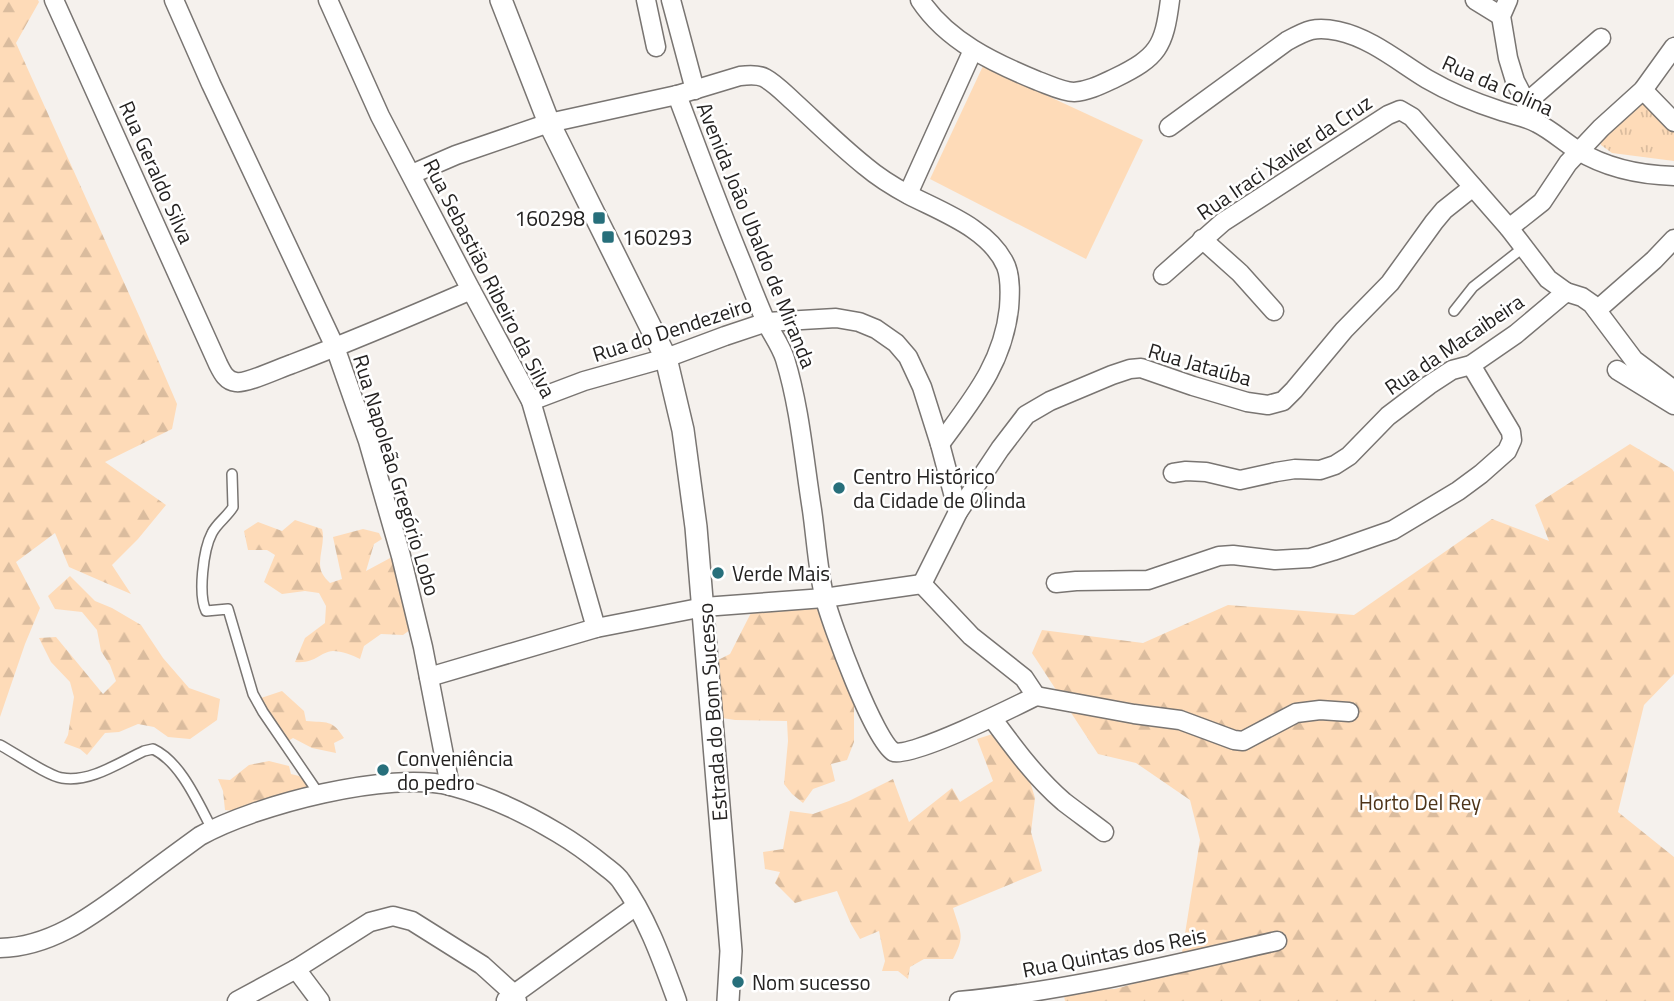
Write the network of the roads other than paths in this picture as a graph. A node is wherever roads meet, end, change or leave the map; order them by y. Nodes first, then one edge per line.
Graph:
1 (54, 0) edge
2 (174, 0) edge
3 (328, 0) edge
4 (501, 0) edge
5 (646, 0) edge
6 (671, 0) edge
7 (920, 0) edge
8 (1170, 0) edge
9 (1475, 0) edge
10 (1505, 8) edge
11 (1601, 38) dead end
12 (656, 47) dead end
13 (1674, 47) edge
14 (974, 50) junction
15 (695, 90) junction
16 (1643, 90) junction
17 (677, 95) junction
18 (1526, 103) junction
19 (1536, 122) junction
20 (1674, 122) edge
21 (549, 123) junction
22 (1169, 127) dead end
23 (1578, 151) junction
24 (412, 174) junction
25 (1674, 176) edge
26 (1472, 187) junction
27 (908, 194) junction
28 (1508, 228) junction
29 (1202, 239) junction
30 (1674, 239) edge
31 (1524, 247) junction
32 (1163, 275) dead end
33 (471, 290) junction
34 (1566, 292) junction
35 (1597, 310) junction
36 (1274, 311) dead end
37 (1454, 311) dead end
38 (766, 322) junction
39 (335, 347) junction
40 (666, 358) junction
41 (1471, 365) junction
42 (1617, 370) dead end
43 (1674, 390) edge
44 (531, 401) junction
45 (1674, 405) edge
46 (940, 444) junction
47 (1173, 473) dead end
48 (232, 474) dead end
49 (958, 512) junction
50 (1056, 583) dead end
51 (922, 584) junction
52 (824, 598) junction
53 (704, 607) junction
54 (596, 628) junction
55 (429, 677) junction
56 (1036, 696) junction
57 (1349, 712) dead end
58 (992, 718) junction
59 (0, 745) edge
60 (450, 786) junction
61 (320, 795) junction
62 (212, 829) junction
63 (1104, 832) dead end
64 (636, 906) junction
65 (1278, 941) dead end
66 (0, 948) edge
67 (296, 968) junction
68 (512, 999) edge
69 (237, 1001) edge
70 (320, 1001) edge
71 (677, 1001) edge
72 (729, 1001) edge
73 (959, 1001) edge

1 - 39 street, Rua Geraldo Silva
2 - 39 street, Rua Napoleão Gregório Lobo
3 - 24 street, Rua Sebastião Ribeiro da Silva
4 - 21 street, Estrada do Bom Sucesso
5 - 12 street
6 - 15 street
7 - 14 street
8 - 14 street
9 - 10 street
10 - 18 street
11 - 18 street
13 - 16 street
14 - 27 street
15 - 17 street
15 - 27 street
16 - 20 street
16 - 23 street
17 - 21 street
17 - 38 street, Avenida João Ubaldo de Miranda
18 - 19 street
19 - 22 street, Rua da Colina
19 - 23 street, Rua da Colina
21 - 24 street
21 - 40 street, Estrada do Bom Sucesso
23 - 25 street, Rua da Colina
23 - 28 street
24 - 33 street, Rua Sebastião Ribeiro da Silva
26 - 28 street
26 - 29 street, Rua Iraci Xavier da Cruz
26 - 49 street, Rua Jataúba
27 - 46 street
28 - 31 street
29 - 32 street, Rua Iraci Xavier da Cruz
29 - 36 street
30 - 35 street
31 - 34 street
31 - 37 lane
33 - 39 street
33 - 44 street, Rua Sebastião Ribeiro da Silva
34 - 35 street
34 - 41 street, Rua da Macaibeira
35 - 43 street
38 - 40 street, Rua do Dendezeiro
38 - 46 street, Rua do Dendezeiro
38 - 52 street, Avenida João Ubaldo de Miranda
39 - 55 street, Rua Napoleão Gregório Lobo
40 - 44 street, Rua do Dendezeiro
40 - 53 street, Estrada do Bom Sucesso
41 - 47 street, Rua da Macaibeira
41 - 50 street
42 - 45 street
44 - 54 street, Rua Sebastião Ribeiro da Silva
46 - 49 street, Rua do Dendezeiro
48 - 61 lane
49 - 51 street, Rua Jataúba
51 - 52 street
51 - 56 street
52 - 53 street
52 - 58 street, Avenida João Ubaldo de Miranda
53 - 54 street
53 - 72 street, Estrada do Bom Sucesso
54 - 55 street
55 - 60 street, Rua Napoleão Gregório Lobo
56 - 57 street
56 - 58 street
58 - 63 street
59 - 62 lane
60 - 61 street
60 - 64 street
61 - 62 street
62 - 66 street
64 - 68 street
64 - 71 street
65 - 73 street, Rua Quintas dos Reis
67 - 68 street
67 - 69 street
67 - 70 street

